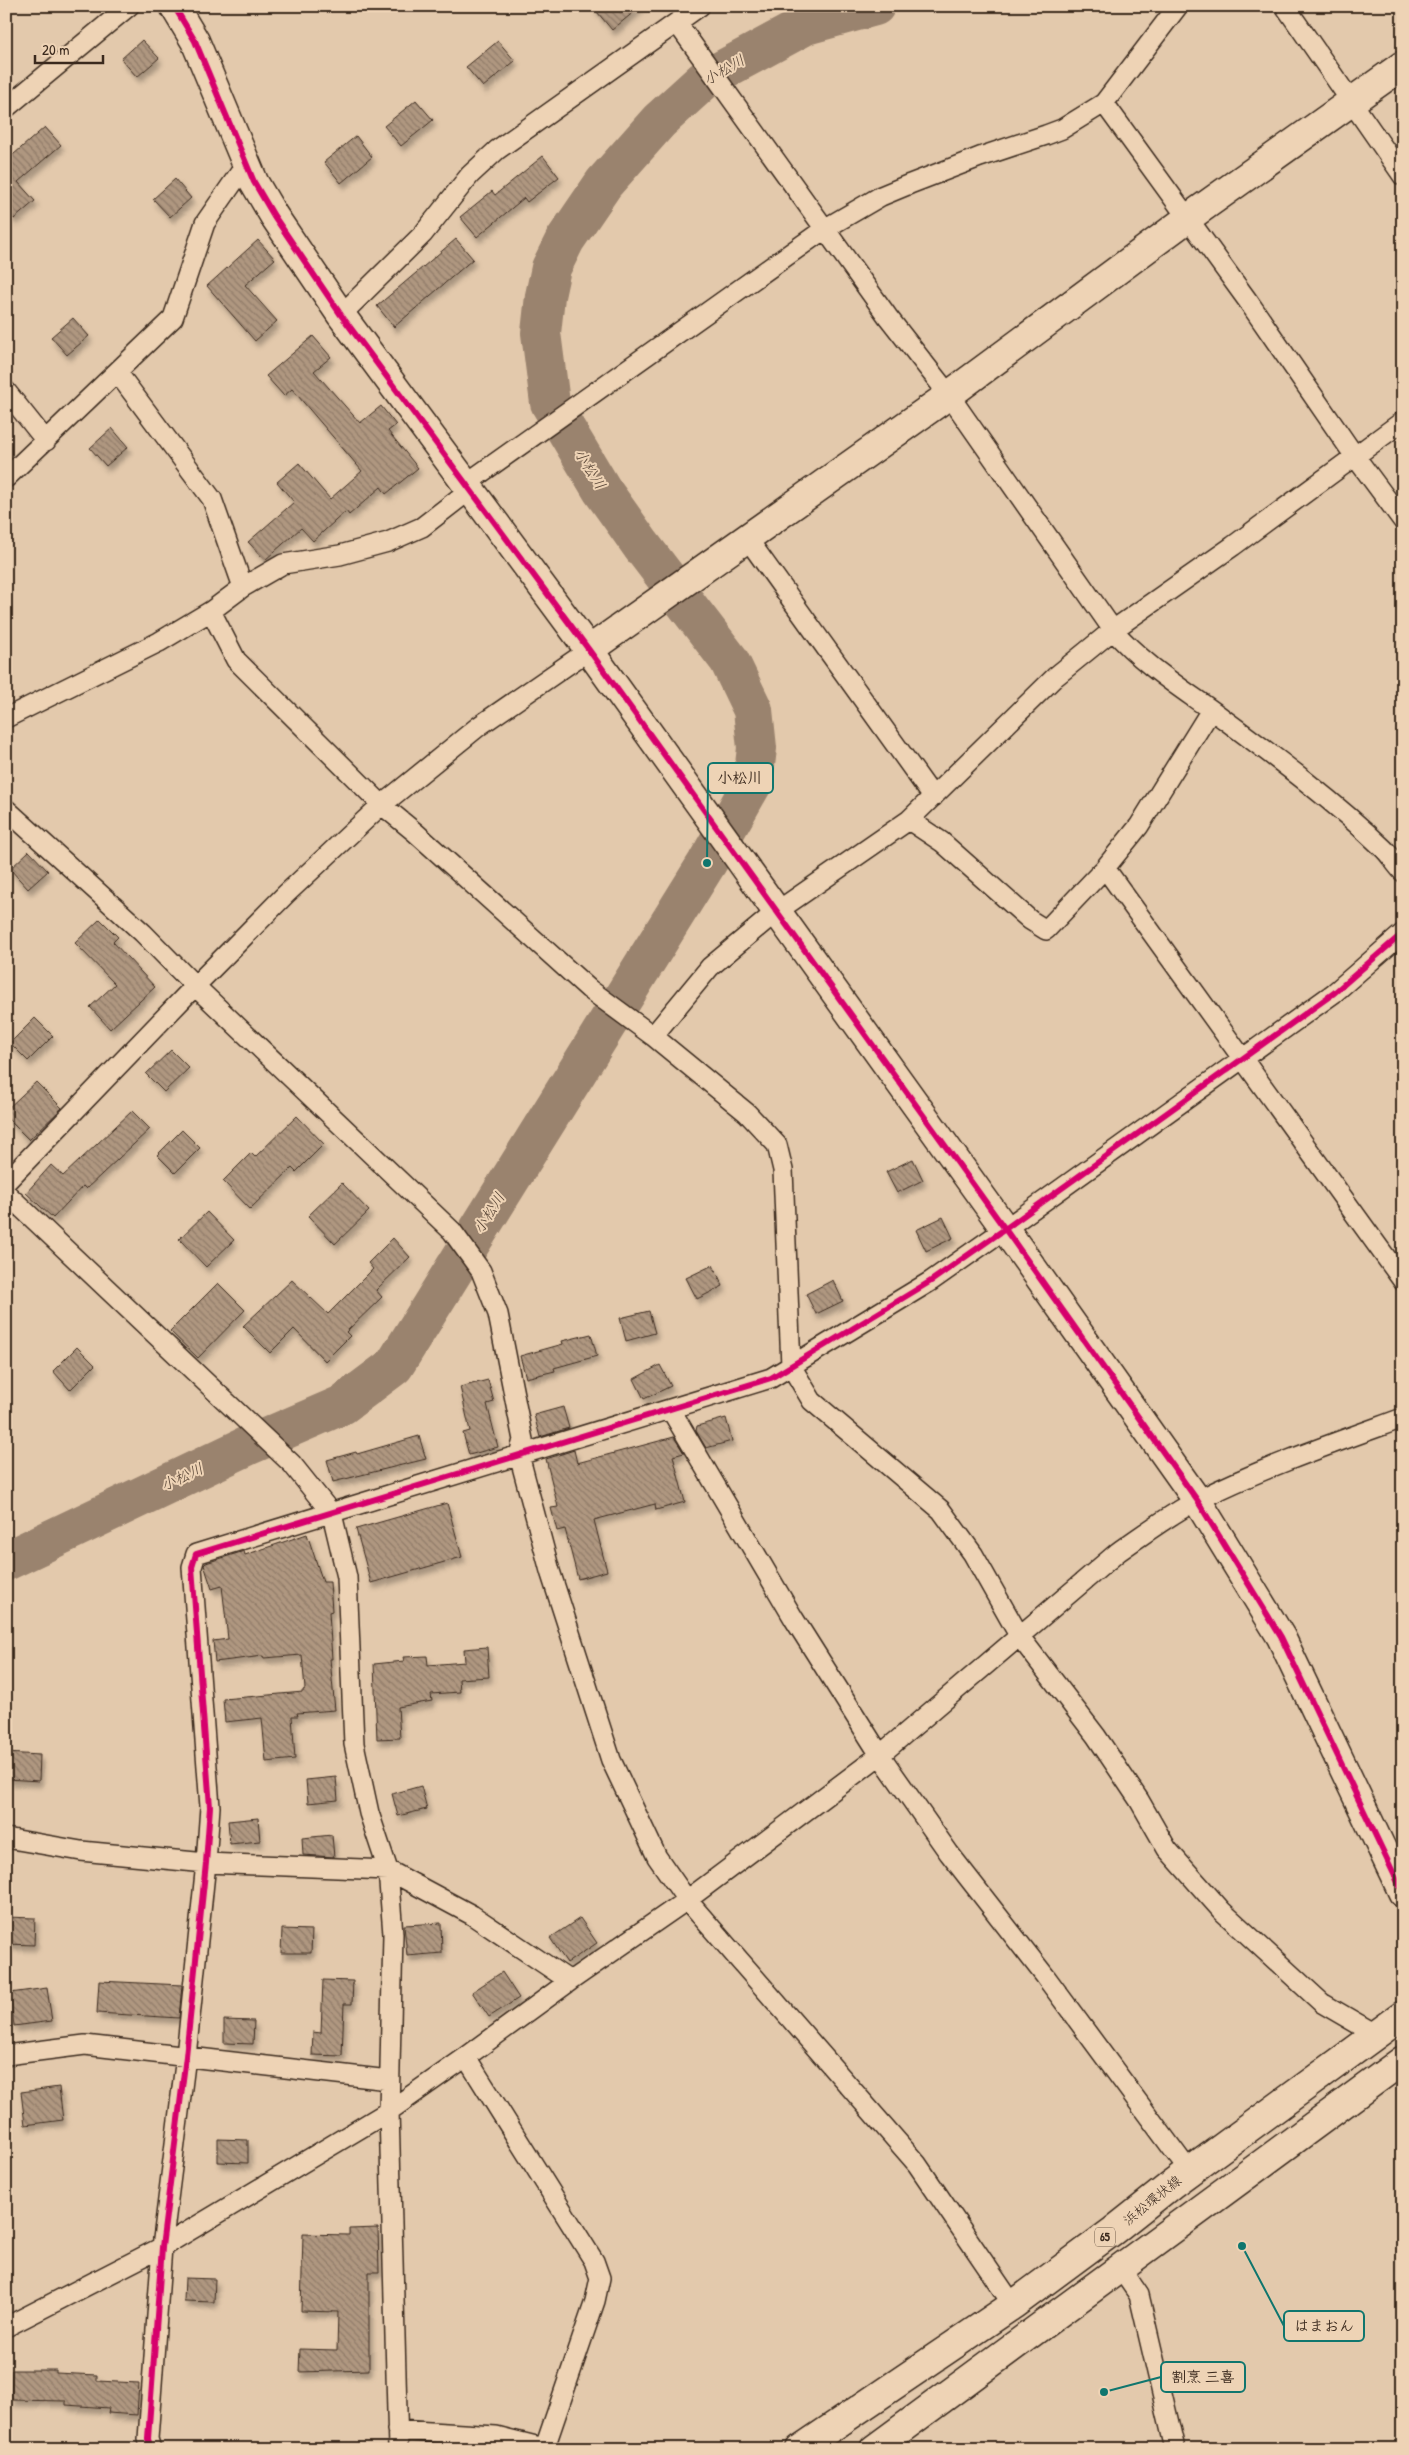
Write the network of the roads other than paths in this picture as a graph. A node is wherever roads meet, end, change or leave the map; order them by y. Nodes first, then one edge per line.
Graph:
1 (129, 6) edge
2 (174, 6) edge
3 (700, 6) edge
4 (1178, 6) edge
5 (1284, 6) edge
6 (677, 23) junction
7 (1403, 65) edge
8 (1351, 102) junction
9 (1104, 103) junction
10 (6, 108) edge
11 (246, 164) junction
12 (1403, 176) edge
13 (1188, 218) junction
14 (826, 228) junction
15 (341, 315) junction
16 (117, 372) junction
17 (6, 391) edge
18 (949, 395) junction
19 (1403, 421) edge
20 (46, 441) junction
21 (1354, 455) junction
22 (6, 478) edge
23 (469, 486) junction
24 (1403, 521) edge
25 (747, 538) junction
26 (243, 587) junction
27 (211, 611) junction
28 (1113, 630) junction
29 (589, 650) junction
30 (1211, 710) junction
31 (6, 718) edge
32 (933, 797) junction
33 (382, 805) junction
34 (6, 809) edge
35 (909, 820) junction
36 (1105, 868) junction
37 (1403, 872) edge
38 (776, 912) junction
39 (1403, 933) edge
40 (195, 986) junction
41 (653, 1036) junction
42 (1242, 1059) junction
43 (6, 1182) edge
44 (6, 1193) edge
45 (1005, 1229) junction
46 (1403, 1281) edge
47 (791, 1366) junction
48 (671, 1410) junction
49 (1403, 1418) edge
50 (519, 1455) junction
51 (1196, 1500) junction
52 (332, 1514) junction
53 (1020, 1637) junction
54 (880, 1755) junction
55 (6, 1838) edge
56 (206, 1863) junction
57 (388, 1870) junction
58 (1403, 1893) edge
59 (687, 1900) junction
60 (570, 1980) junction
61 (1403, 2015) edge
62 (1377, 2035) junction
63 (6, 2055) edge
64 (186, 2056) junction
65 (466, 2057) junction
66 (1403, 2060) edge
67 (389, 2080) junction
68 (389, 2111) junction
69 (1189, 2171) junction
70 (162, 2247) junction
71 (1121, 2269) junction
72 (1013, 2305) junction
73 (6, 2327) edge
74 (397, 2430) junction
75 (546, 2448) edge
76 (151, 2449) edge
77 (398, 2449) edge
78 (800, 2449) edge
79 (874, 2449) edge
80 (1175, 2449) edge

1 - 10 street
2 - 11 street
3 - 6 street
4 - 9 street
5 - 8 street
6 - 14 street
6 - 15 street
7 - 8 street
8 - 12 street
8 - 13 street
9 - 13 street
9 - 14 street
11 - 15 street
11 - 16 street
13 - 18 street
13 - 21 street
14 - 18 street
14 - 23 street
15 - 23 street
16 - 20 street
16 - 26 street
17 - 20 street
18 - 25 street
18 - 28 street
19 - 21 street
20 - 22 street
21 - 24 street
21 - 28 street
23 - 26 street
23 - 29 street
25 - 29 street
25 - 32 street
26 - 27 street
27 - 31 street
27 - 33 street
28 - 30 street
28 - 32 street
29 - 33 street
29 - 38 street
30 - 36 street
30 - 37 street
32 - 35 street
33 - 40 street
33 - 41 street
34 - 40 street
35 - 36 street
35 - 38 street
36 - 42 street
38 - 41 street
38 - 45 street
39 - 42 street
40 - 43 street
40 - 50 street
41 - 47 street
42 - 45 street
42 - 46 street
44 - 52 street
45 - 47 street
45 - 51 street
47 - 48 street
47 - 53 street
48 - 50 street
48 - 54 street
49 - 51 street
50 - 52 street
50 - 59 street
51 - 53 street
51 - 58 street
52 - 56 street
52 - 57 street
53 - 54 street
53 - 62 street
54 - 59 street
54 - 69 street
55 - 56 street
56 - 57 street
56 - 64 street
57 - 60 street
57 - 67 street
59 - 60 street
59 - 72 street
60 - 65 street
61 - 62 street, 浜松環状線 / 65
62 - 69 street, 浜松環状線 / 65
63 - 64 street
64 - 67 street
64 - 70 street
65 - 68 street
65 - 75 street
66 - 71 street
67 - 68 street
68 - 70 street
68 - 74 street
69 - 72 street, 浜松環状線 / 65
70 - 73 street
70 - 76 street
71 - 79 street
71 - 80 street
72 - 78 street, 浜松環状線 / 65
74 - 75 street
74 - 77 street

